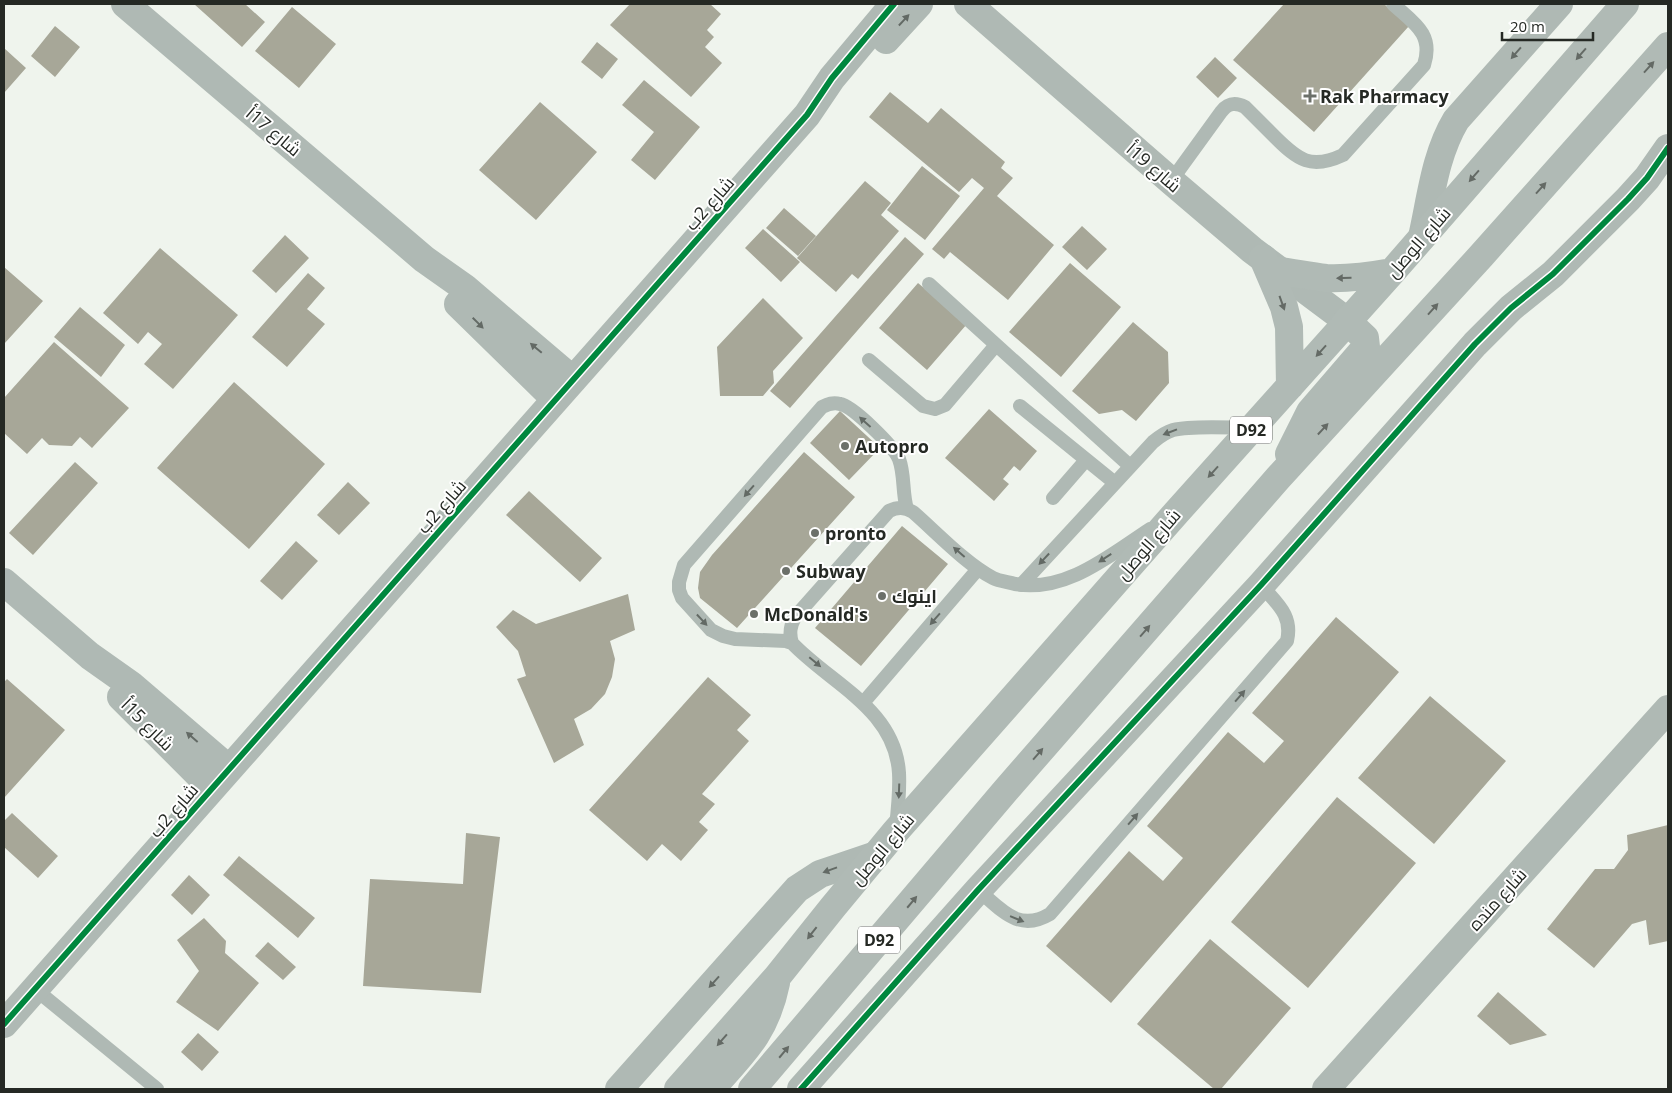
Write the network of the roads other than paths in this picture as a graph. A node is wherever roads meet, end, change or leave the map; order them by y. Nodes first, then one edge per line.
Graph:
1 (125, 4) edge
2 (894, 4) edge
3 (919, 4) edge
4 (968, 4) edge
5 (1393, 4) edge
6 (1559, 4) edge
7 (1625, 4) edge
8 (1668, 46) edge
9 (807, 115) junction
10 (1668, 148) edge
11 (1170, 182) junction
12 (1422, 236) junction
13 (1271, 264) junction
14 (1392, 272) junction
15 (929, 284) dead end
16 (1347, 321) junction
17 (996, 345) junction
18 (869, 360) dead end
19 (1290, 386) junction
20 (564, 389) junction
21 (1020, 406) dead end
22 (1253, 428) junction
23 (1086, 460) junction
24 (1130, 466) junction
25 (1278, 478) junction
26 (1115, 483) junction
27 (1053, 498) dead end
28 (908, 509) junction
29 (1176, 512) junction
30 (978, 568) junction
31 (4, 582) edge
32 (1021, 585) junction
33 (1261, 585) junction
34 (792, 643) junction
35 (863, 703) junction
36 (1668, 709) edge
37 (221, 778) junction
38 (896, 831) junction
39 (876, 855) junction
40 (978, 890) junction
41 (777, 977) junction
42 (35, 989) junction
43 (4, 1024) edge
44 (157, 1089) edge
45 (619, 1089) edge
46 (678, 1089) edge
47 (712, 1089) edge
48 (752, 1089) edge
49 (802, 1089) edge
50 (1326, 1089) edge

1 - 20 street, شارع 17أ
2 - 9 street, شارع 2ب
9 -> 3 street, شارع 2ب
4 - 11 street, شارع 19أ
5 - 11 lane
6 -> 12 street
7 -> 12 main road, شارع الوصل / D92
25 -> 8 main road, D92
9 - 20 street, شارع 2ب
10 - 33 street
11 - 13 street, شارع 19أ
12 - 14 main road, شارع الوصل / D92
14 -> 13 main road
13 - 16 street, شارع 19أ
13 -> 19 main road
14 - 16 main road, شارع الوصل / D92
15 - 17 lane
16 -> 19 main road, شارع الوصل / D92
16 - 25 main road
17 - 18 lane
17 - 24 lane
19 - 22 main road, شارع الوصل / D92
20 - 37 street, شارع 2ب
21 - 23 lane
22 -> 24 lane
22 -> 29 main road, شارع الوصل / D92
23 - 26 lane
23 - 27 lane
24 - 26 lane
48 -> 25 main road, D92
26 -> 32 lane
30 -> 28 lane
28 - 34 lane
28 -> 34 lane
29 -> 32 lane
29 - 38 main road, شارع الوصل / D92
30 - 32 lane
30 -> 35 lane
31 - 37 street, شارع 15أ
33 - 40 street
40 -> 33 lane
34 -> 35 lane
35 -> 38 lane
36 - 50 street, شارع منده
37 - 42 street, شارع 2ب
38 - 39 main road, شارع الوصل / D92
39 -> 41 main road, شارع الوصل / D92
39 -> 45 street
40 - 49 street
41 -> 46 main road, شارع الوصل / D92
41 - 47 main road
42 - 43 street, شارع 2ب
42 - 44 lane

